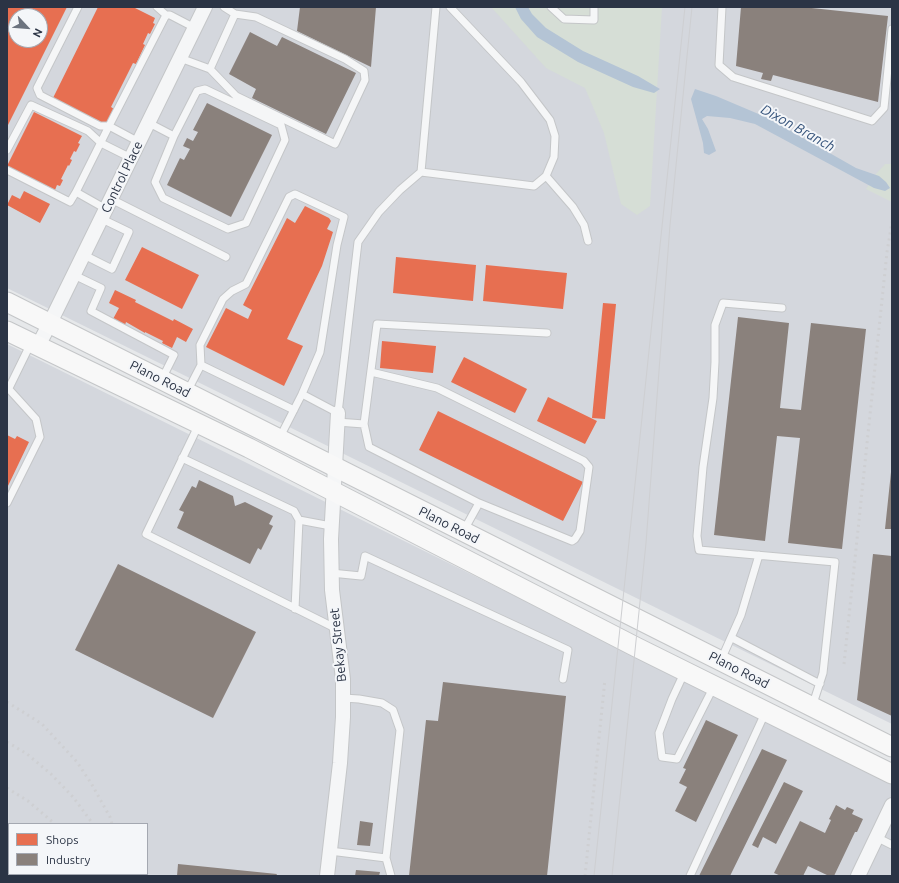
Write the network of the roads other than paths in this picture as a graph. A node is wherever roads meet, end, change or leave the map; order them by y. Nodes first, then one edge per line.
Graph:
1 (78, 7) edge
2 (156, 7) edge
3 (205, 7) edge
4 (224, 7) edge
5 (436, 7) edge
6 (450, 7) edge
7 (551, 7) edge
8 (594, 7) edge
9 (722, 7) edge
10 (235, 14) junction
11 (166, 15) junction
12 (195, 28) junction
13 (892, 29) edge
14 (180, 58) junction
15 (210, 70) junction
16 (148, 123) junction
17 (109, 126) junction
18 (174, 136) junction
19 (139, 142) junction
20 (101, 143) junction
21 (7, 150) edge
22 (131, 158) junction
23 (7, 170) edge
24 (421, 172) junction
25 (546, 176) junction
26 (76, 192) junction
27 (106, 209) junction
28 (588, 241) dead end
29 (84, 255) junction
30 (226, 257) dead end
31 (74, 275) junction
32 (7, 302) edge
33 (782, 308) dead end
34 (50, 323) junction
35 (7, 331) edge
36 (547, 333) dead end
37 (34, 344) junction
38 (201, 365) junction
39 (371, 372) junction
40 (162, 380) junction
41 (8, 388) edge
42 (187, 392) junction
43 (302, 394) junction
44 (294, 410) junction
45 (338, 418) junction
46 (199, 424) junction
47 (364, 424) junction
48 (279, 439) junction
49 (182, 458) junction
50 (335, 467) junction
51 (334, 492) junction
52 (7, 503) edge
53 (480, 503) junction
54 (299, 520) junction
55 (331, 526) junction
56 (463, 532) junction
57 (759, 555) junction
58 (331, 573) junction
59 (295, 609) junction
60 (337, 630) junction
61 (732, 638) junction
62 (721, 661) junction
63 (685, 671) junction
64 (563, 679) dead end
65 (820, 684) junction
66 (714, 686) junction
67 (343, 698) junction
68 (812, 707) junction
69 (766, 711) junction
70 (892, 747) edge
71 (892, 774) edge
72 (892, 805) edge
73 (876, 837) junction
74 (892, 845) edge
75 (330, 851) junction
76 (386, 858) junction
77 (327, 876) edge
78 (391, 876) edge
79 (690, 876) edge
80 (858, 876) edge

1 - 17 lane
2 - 11 lane
3 - 12 street, Control Place
4 - 10 lane
5 - 24 lane
6 - 25 lane
7 - 8 lane
9 - 13 lane
10 - 15 lane
10 - 15 lane
11 - 12 lane
11 - 17 lane
12 - 14 street, Control Place
14 - 15 lane
14 - 16 street, Control Place
16 - 18 lane
16 - 19 street, Control Place
17 - 19 lane
17 - 20 lane
18 - 18 lane
19 - 22 street, Control Place
20 - 21 lane
20 - 22 lane
20 - 26 lane
22 - 27 street, Control Place
23 - 26 lane
24 - 25 lane
24 - 45 lane
25 - 28 lane
26 - 27 lane
27 - 29 street, Control Place
27 - 29 lane
27 - 30 lane
29 - 31 street, Control Place
31 - 34 street, Control Place
31 - 40 lane
32 - 34 main road, Plano Road
33 - 57 lane
34 - 37 street, Control Place
34 - 40 main road, Plano Road
35 - 37 main road, Plano Road
36 - 39 lane
37 - 41 lane
37 - 46 main road, Plano Road
38 - 42 lane
38 - 43 lane
38 - 44 lane
39 - 47 lane
39 - 53 lane
40 - 42 main road, Plano Road
41 - 52 lane
42 - 48 main road, Plano Road
43 - 44 lane
43 - 45 lane
44 - 48 lane
45 - 47 lane
45 - 50 street, Bekay Street
46 - 49 lane
46 - 51 main road, Plano Road
47 - 53 lane
48 - 50 main road, Plano Road
49 - 54 lane
49 - 59 lane
50 - 51 street, Bekay Street
50 - 56 main road, Plano Road
51 - 55 street, Bekay Street
51 - 63 main road, Plano Road
53 - 56 lane
54 - 55 lane
54 - 59 lane
55 - 58 street, Bekay Street
56 - 62 main road, Plano Road
57 - 61 lane
57 - 65 lane
58 - 60 street, Bekay Street
58 - 64 lane
59 - 60 lane
60 - 67 street, Bekay Street
61 - 62 lane
61 - 65 lane
62 - 68 main road, Plano Road
63 - 66 main road, Plano Road
63 - 66 lane
65 - 68 lane
66 - 69 main road, Plano Road
67 - 75 street, Bekay Street
67 - 76 lane
68 - 70 main road, Plano Road
69 - 71 main road, Plano Road
69 - 79 lane
72 - 73 street
73 - 74 lane
73 - 80 street
75 - 76 lane
75 - 77 street, Bekay Street
76 - 78 lane

